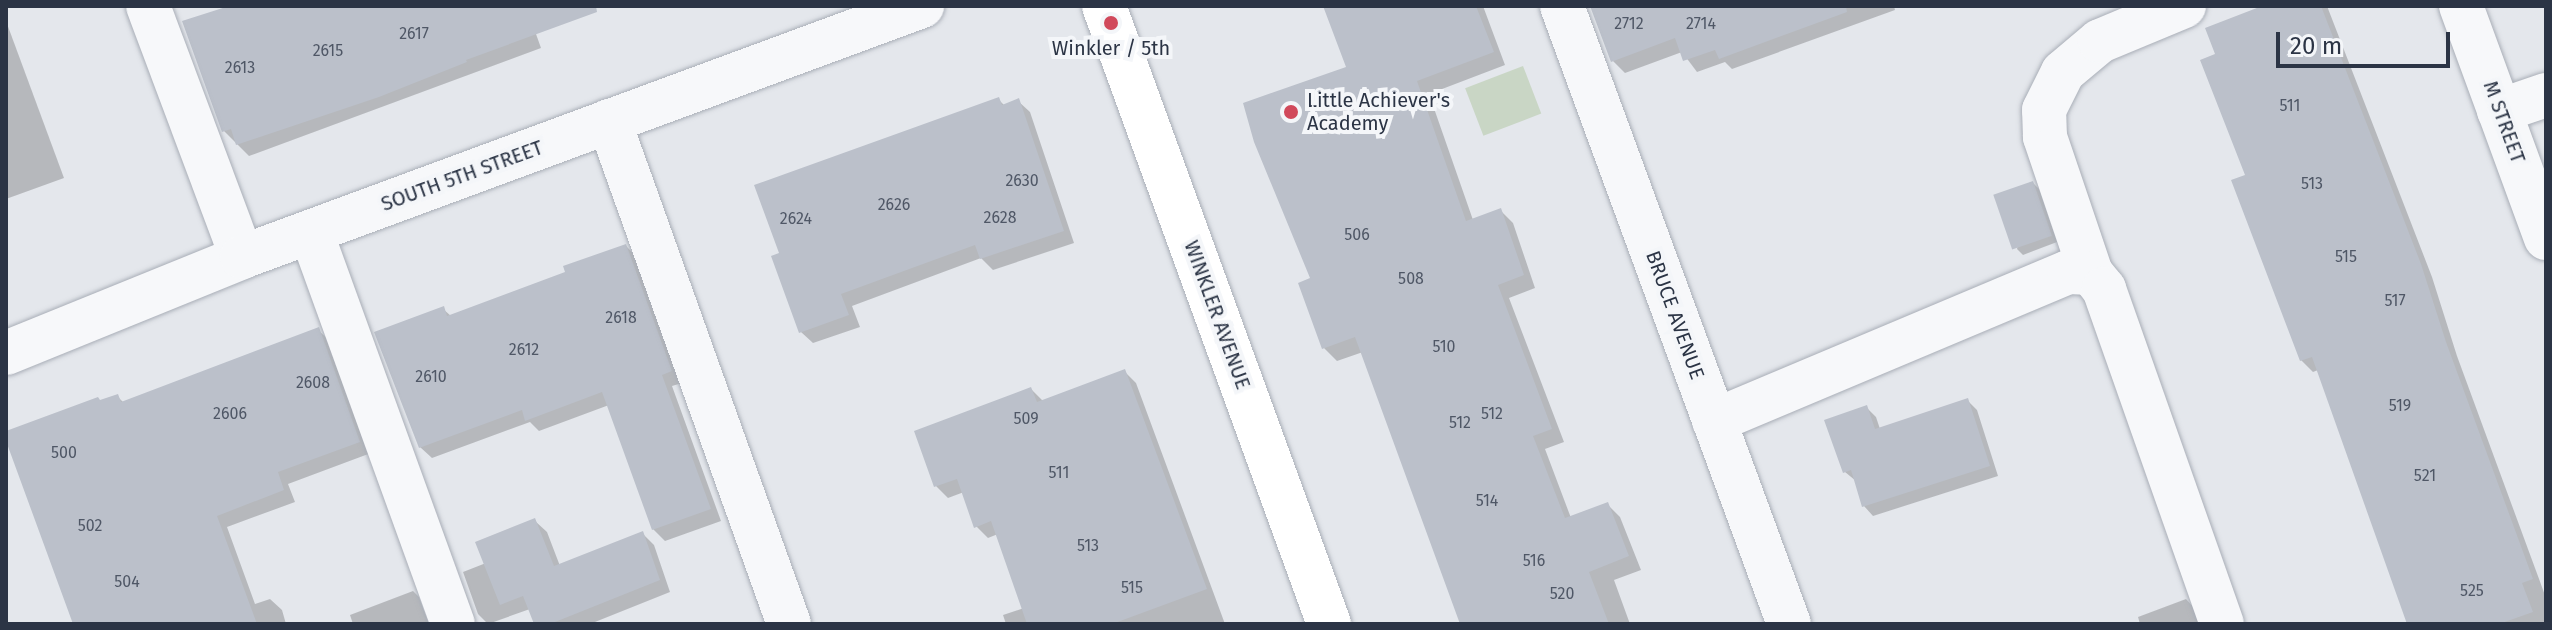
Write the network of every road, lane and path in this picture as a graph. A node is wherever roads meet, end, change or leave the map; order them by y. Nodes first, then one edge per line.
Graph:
1 (148, 6) edge
2 (922, 6) edge
3 (1104, 6) edge
4 (1562, 6) edge
5 (2184, 6) edge
6 (2461, 6) edge
7 (2546, 95) edge
8 (2499, 111) junction
9 (609, 121) junction
10 (311, 232) junction
11 (2546, 238) edge
12 (242, 257) junction
13 (2091, 273) junction
14 (6, 353) edge
15 (1714, 421) junction
16 (453, 624) edge
17 (789, 624) edge
18 (1329, 624) edge
19 (1789, 624) edge
20 (2222, 624) edge

1 - 12 street
2 - 9 street, SOUTH 5TH STREET
3 - 18 main road, WINKLER AVENUE
4 - 15 street, BRUCE AVENUE
5 - 13 street
6 - 8 street, M STREET
7 - 8 street
8 - 11 street, M STREET
9 - 10 street, SOUTH 5TH STREET
9 - 17 street
10 - 12 street, SOUTH 5TH STREET
10 - 16 street
12 - 14 street, SOUTH 5TH STREET
13 - 15 street
13 - 20 street
15 - 19 street, BRUCE AVENUE

